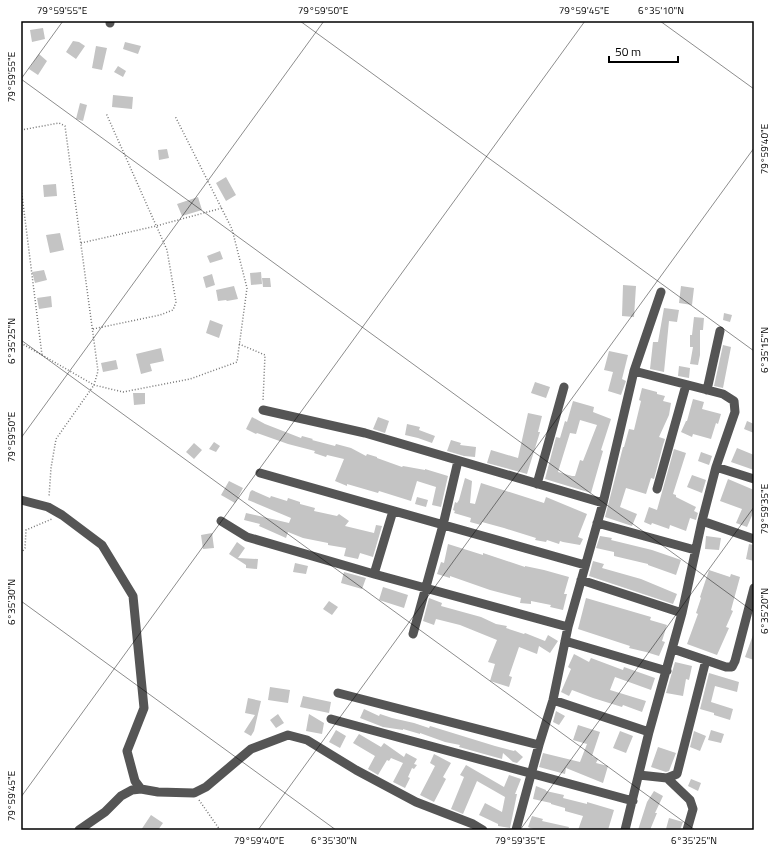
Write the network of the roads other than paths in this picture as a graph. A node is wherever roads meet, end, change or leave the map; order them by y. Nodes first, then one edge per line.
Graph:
1 (661, 292) dead end
2 (720, 331) dead end
3 (634, 371) junction
4 (686, 384) junction
5 (564, 387) dead end
6 (707, 390) junction
7 (262, 410) road end
8 (458, 460) junction
9 (716, 467) junction
10 (260, 473) dead end
11 (754, 479) edge
12 (537, 484) junction
13 (657, 489) dead end
14 (21, 499) edge
15 (602, 503) junction
16 (393, 511) junction
17 (221, 521) dead end
18 (702, 521) junction
19 (597, 523) junction
20 (443, 525) junction
21 (754, 539) edge
22 (695, 550) junction
23 (585, 565) junction
24 (374, 574) junction
25 (581, 580) junction
26 (426, 588) junction
27 (754, 588) edge
28 (682, 613) junction
29 (568, 627) junction
30 (414, 634) dead end
31 (565, 641) junction
32 (673, 648) junction
33 (706, 660) junction
34 (667, 671) junction
35 (338, 693) dead end
36 (552, 700) junction
37 (331, 719) dead end
38 (649, 732) junction
39 (539, 745) junction
40 (532, 774) junction
41 (639, 775) junction
42 (668, 778) junction
43 (141, 788) junction
44 (633, 801) junction
45 (79, 830) edge
46 (483, 830) edge
47 (517, 830) edge
48 (625, 830) edge
49 (687, 830) edge

1 - 3 street
2 - 6 street
3 - 4 street
3 - 15 street
4 - 6 street
4 - 13 street
5 - 12 street
6 - 9 street
7 - 8 street
8 - 12 street
8 - 20 street
9 - 11 street
9 - 18 street
10 - 16 street
12 - 15 street
14 - 43 street
15 - 19 street
16 - 20 street
16 - 24 street
17 - 24 street
18 - 21 street
18 - 22 street
19 - 22 street
19 - 23 street
20 - 23 street
20 - 26 street
22 - 28 street
23 - 25 street
24 - 26 street
25 - 28 street
25 - 29 street
26 - 29 street
26 - 30 street
27 - 33 street
28 - 32 street
29 - 31 street
31 - 34 street
31 - 36 street
32 - 33 street
32 - 34 street
33 - 42 street
34 - 38 street
35 - 39 street
36 - 38 street
36 - 39 street
37 - 40 street
38 - 41 street
39 - 40 street
40 - 44 street
40 - 47 street
41 - 42 street
41 - 44 street
42 - 49 street
43 - 45 street
43 - 46 street
44 - 48 street

